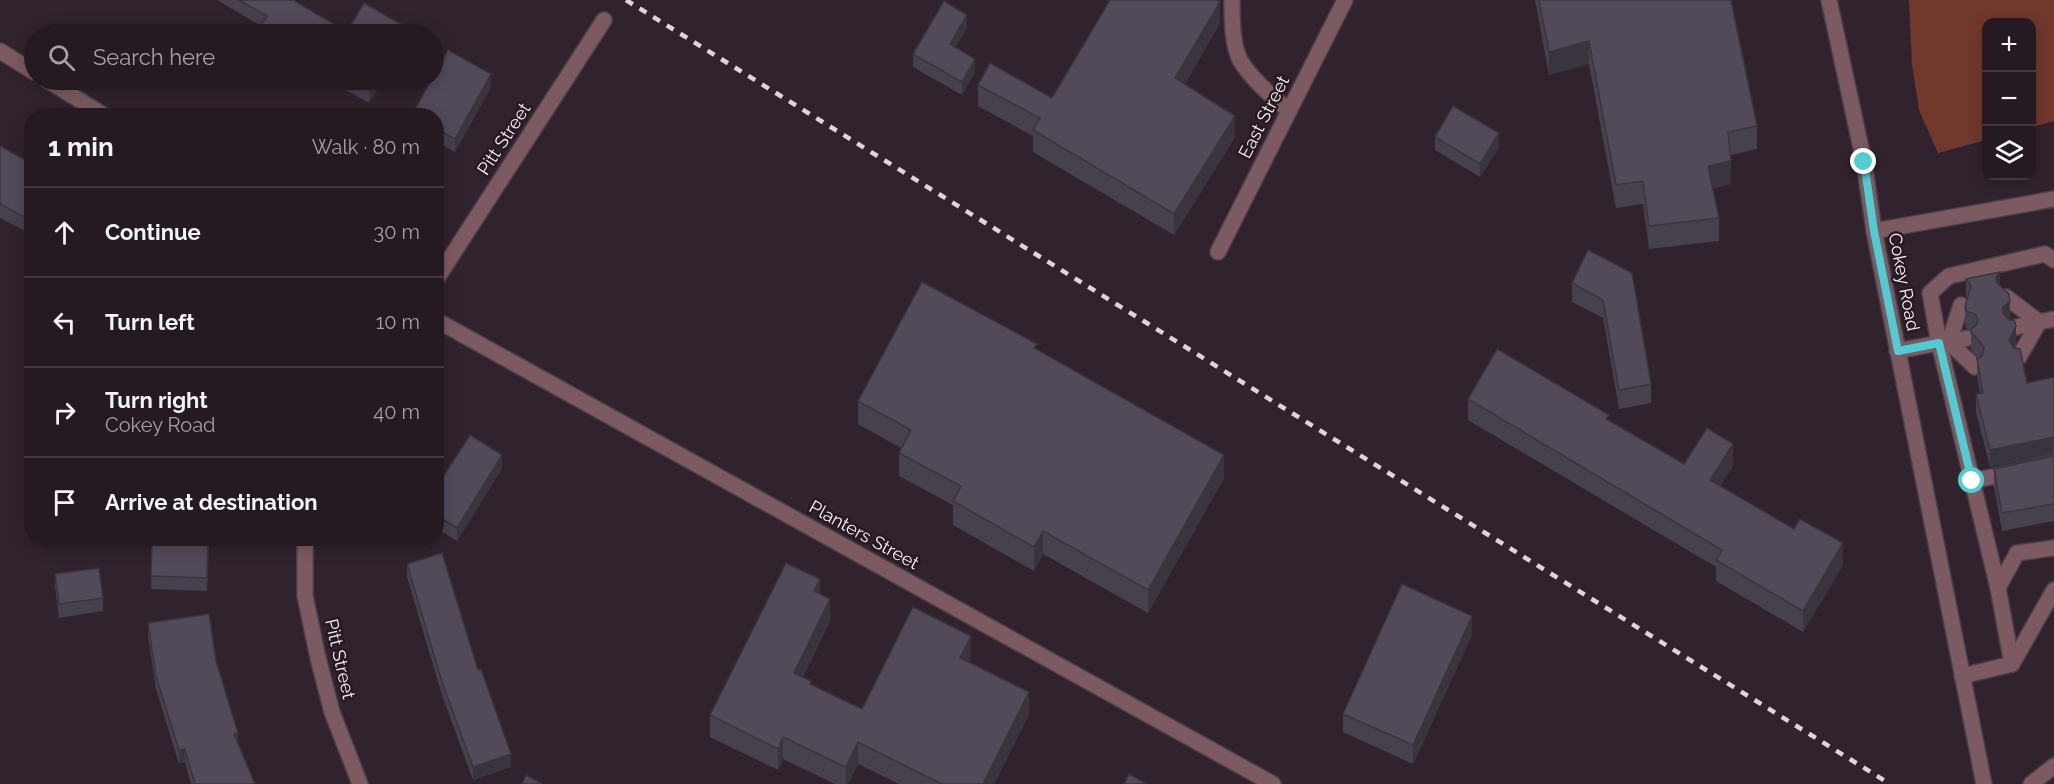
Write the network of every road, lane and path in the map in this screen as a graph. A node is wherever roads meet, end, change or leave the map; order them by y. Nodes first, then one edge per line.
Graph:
1 (1232, 0) edge
2 (1345, 0) edge
3 (1829, 0) edge
4 (604, 20) dead end
5 (0, 51) edge
6 (24, 66) edge
7 (63, 90) edge
8 (92, 108) edge
9 (1288, 111) junction
10 (2054, 199) edge
11 (1874, 231) junction
12 (1218, 252) dead end
13 (2054, 260) edge
14 (444, 268) edge
15 (2006, 297) edge
16 (1961, 305) dead end
17 (2047, 321) edge
18 (444, 324) edge
19 (2012, 328) edge
20 (1968, 338) edge
21 (1944, 343) junction
22 (1898, 351) junction
23 (2019, 357) edge
24 (1975, 367) edge
25 (2054, 464) edge
26 (1972, 481) junction
27 (305, 546) edge
28 (2054, 548) edge
29 (1998, 588) junction
30 (2054, 590) edge
31 (2012, 664) junction
32 (1962, 676) junction
33 (2054, 766) edge
34 (360, 784) edge
35 (1273, 784) edge
36 (1984, 784) edge
37 (2031, 784) edge

1 - 9 street
2 - 9 street, East Street
3 - 11 street, Cokey Road
4 - 14 street, Pitt Street
5 - 6 street
7 - 8 street
9 - 12 street, East Street
10 - 11 street
11 - 22 street, Cokey Road
13 - 21 street
15 - 17 street
16 - 21 street
17 - 19 street
17 - 23 street
18 - 35 street, Planters Street
20 - 21 street
21 - 22 street
21 - 24 street
21 - 26 street
22 - 32 street, Cokey Road
25 - 26 street
26 - 29 street
27 - 34 street, Pitt Street
28 - 29 street
29 - 31 street
30 - 31 street
31 - 32 street
32 - 36 street, Cokey Road
33 - 37 street

